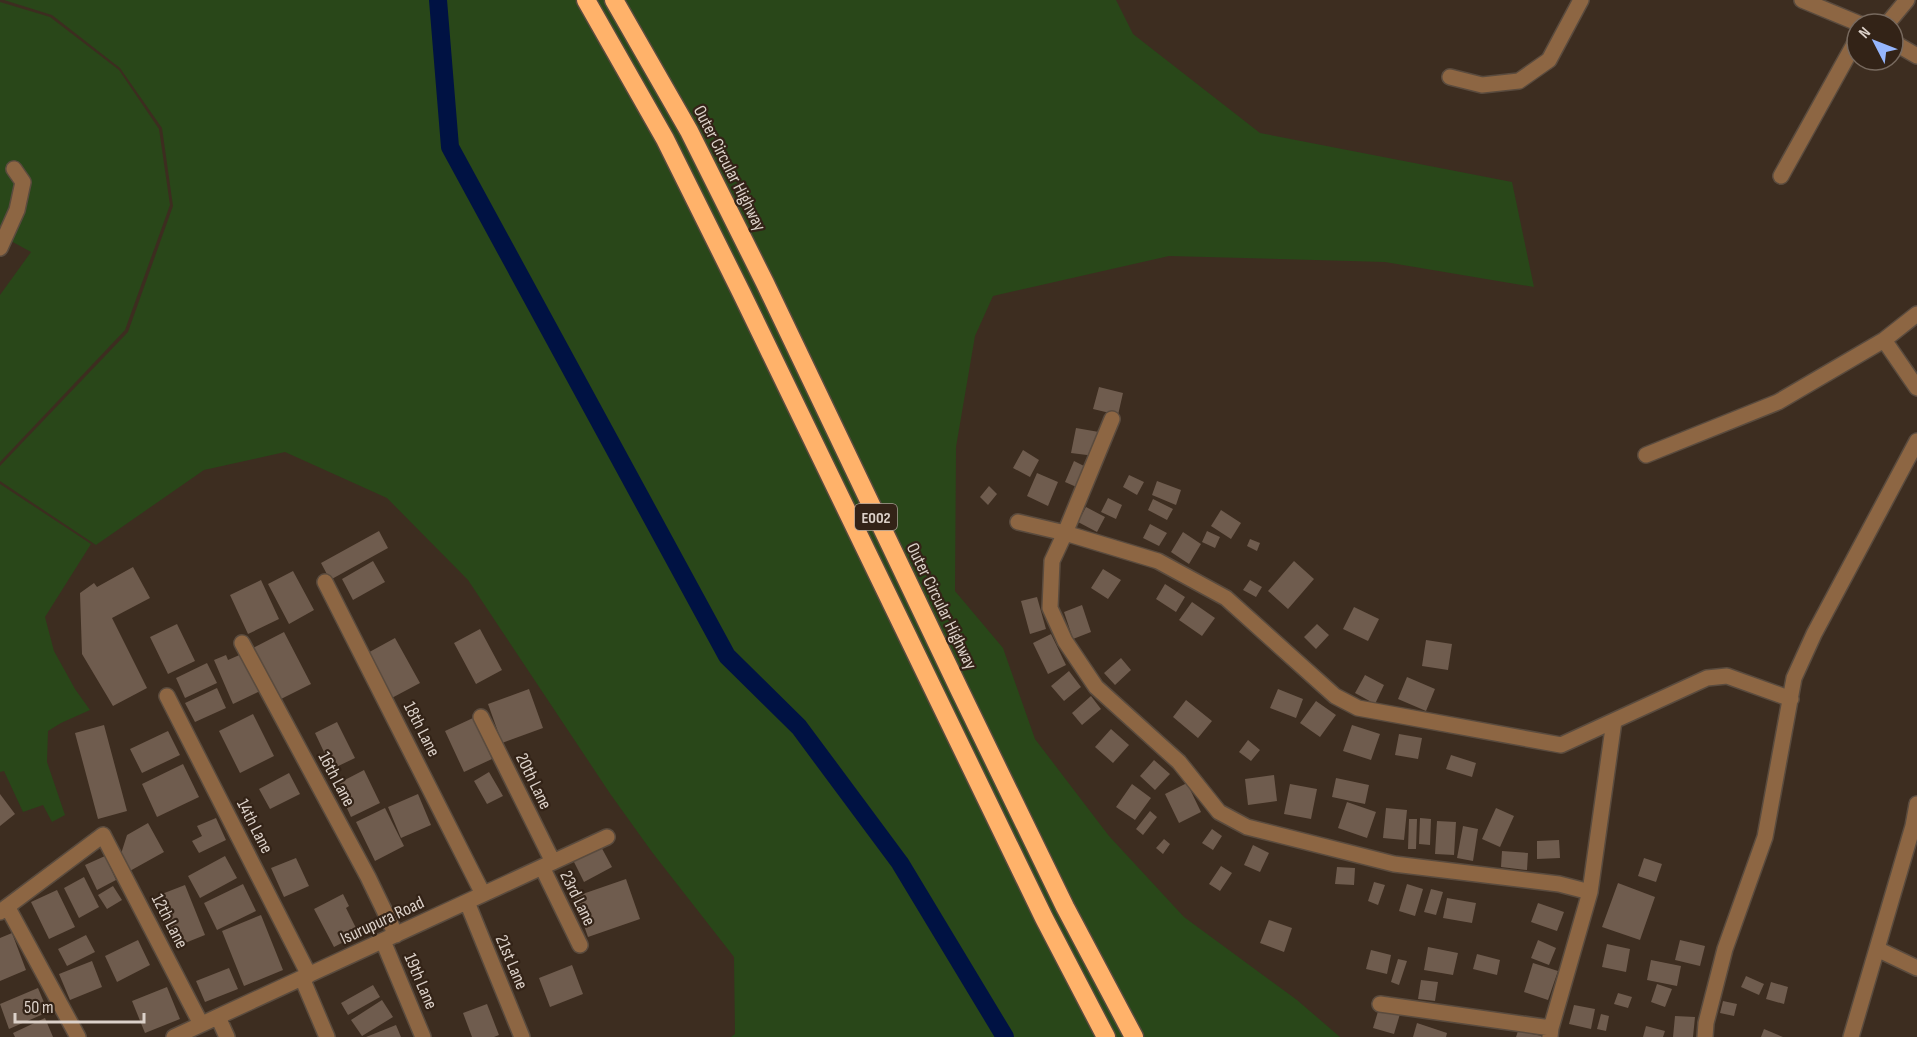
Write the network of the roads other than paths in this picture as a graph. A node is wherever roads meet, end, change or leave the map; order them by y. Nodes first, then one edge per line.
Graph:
1 (586, 0) edge
2 (614, 0) edge
3 (1581, 0) edge
4 (1802, 0) edge
5 (1907, 0) edge
6 (1897, 12) edge
7 (1845, 18) edge
8 (1845, 61) edge
9 (1450, 77) dead end
10 (14, 169) dead end
11 (1781, 176) dead end
12 (0, 248) edge
13 (1917, 314) edge
14 (1884, 340) junction
15 (1917, 388) edge
16 (1112, 419) dead end
17 (1917, 441) edge
18 (1646, 454) dead end
19 (1018, 522) dead end
20 (1065, 533) junction
21 (325, 582) dead end
22 (242, 643) dead end
23 (167, 696) dead end
24 (1791, 699) junction
25 (481, 717) dead end
26 (1614, 722) junction
27 (1917, 804) edge
28 (607, 837) dead end
29 (547, 865) junction
30 (1590, 892) junction
31 (483, 894) junction
32 (466, 902) junction
33 (3, 907) edge
34 (389, 938) junction
35 (580, 945) dead end
36 (1877, 949) junction
37 (1917, 968) edge
38 (306, 976) junction
39 (1380, 1004) dead end
40 (218, 1017) junction
41 (201, 1024) junction
42 (1551, 1033) edge
43 (78, 1037) edge
44 (174, 1037) edge
45 (226, 1037) edge
46 (327, 1037) edge
47 (423, 1037) edge
48 (522, 1037) edge
49 (1106, 1037) edge
50 (1134, 1037) edge
51 (1705, 1037) edge
52 (1851, 1037) edge

1 - 49 highway, E002
2 - 50 highway, Outer Circular Highway / E002
3 - 9 street
4 - 7 street
5 - 6 street
8 - 11 street
10 - 12 street
13 - 14 street
14 - 15 street
14 - 18 street
16 - 20 street
17 - 24 street
19 - 20 street
20 - 26 street
20 - 30 street
21 - 31 street, 18th Lane
22 - 34 street, 16th Lane
23 - 38 street, 14th Lane
24 - 26 street
24 - 51 street
25 - 29 street, 20th Lane
26 - 30 street
27 - 36 street
28 - 29 street, Isurupura Road
29 - 31 street, Isurupura Road
29 - 35 street, 23rd Lane
30 - 42 street
31 - 32 street, Isurupura Road
32 - 34 street, Isurupura Road
32 - 48 street, 21st Lane
33 - 41 street, 12th Lane
33 - 43 street
34 - 38 street, Isurupura Road
34 - 47 street, 19th Lane
36 - 37 street
36 - 52 street
38 - 40 street, Isurupura Road
38 - 46 street, 14th Lane
39 - 42 street
40 - 41 street, Isurupura Road
40 - 45 street
41 - 44 street, Isurupura Road

